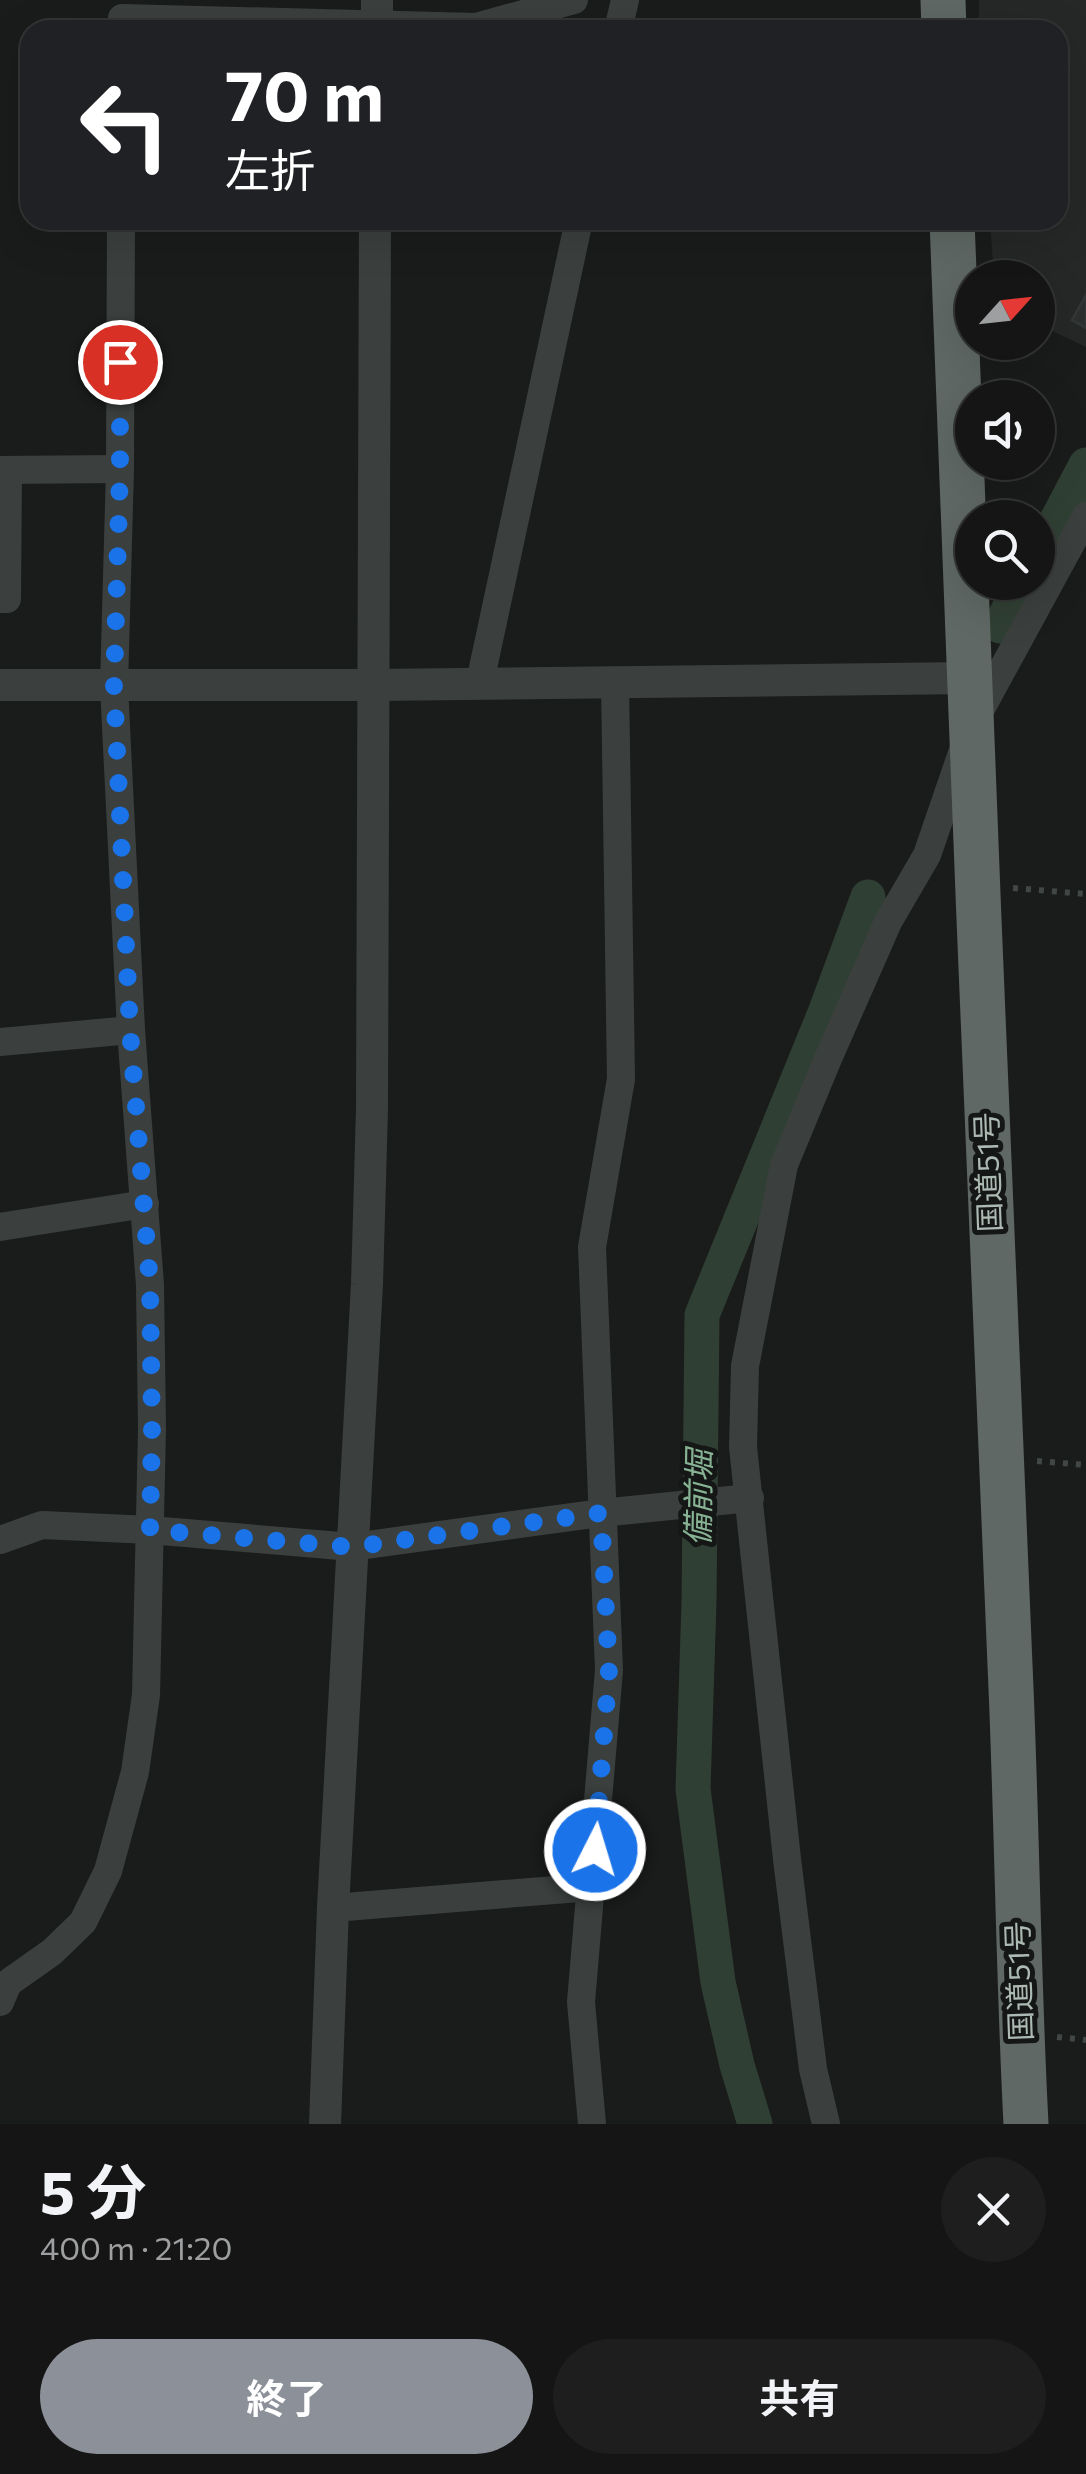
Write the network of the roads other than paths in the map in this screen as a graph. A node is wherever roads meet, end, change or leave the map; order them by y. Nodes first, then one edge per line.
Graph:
1 (574, 0) edge
2 (122, 16) edge
3 (377, 18) edge
4 (501, 20) edge
5 (121, 230) edge
6 (376, 230) edge
7 (577, 230) edge
8 (952, 230) edge
9 (120, 469) junction
10 (4, 470) edge
11 (1086, 516) edge
12 (0, 598) edge
13 (971, 678) junction
14 (615, 681) junction
15 (480, 682) junction
16 (0, 685) edge
17 (372, 685) junction
18 (114, 686) junction
19 (971, 727) junction
20 (130, 1030) junction
21 (0, 1042) edge
22 (145, 1204) junction
23 (0, 1228) edge
24 (750, 1498) junction
25 (601, 1513) junction
26 (150, 1530) junction
27 (0, 1540) edge
28 (352, 1547) junction
29 (592, 1887) junction
30 (333, 1908) junction
31 (0, 2002) edge
32 (325, 2124) edge
33 (592, 2124) edge
34 (826, 2124) edge
35 (1026, 2124) edge

1 - 4 street
2 - 3 street
5 - 9 street
6 - 17 street
7 - 15 street
8 - 13 highway, 国道51号
9 - 10 street
9 - 18 street
10 - 12 street
11 - 19 street
13 - 14 street
13 - 19 highway, 国道51号
14 - 15 street
14 - 25 street
15 - 17 street
16 - 18 street
17 - 18 street
17 - 28 street
18 - 20 street
19 - 24 street
19 - 35 highway, 国道51号
20 - 21 street
20 - 22 street
22 - 23 street
22 - 26 street
24 - 25 street
24 - 34 street
25 - 28 street
25 - 29 street
26 - 27 street
26 - 28 street
26 - 31 street
28 - 30 street
29 - 30 street
29 - 33 street
30 - 32 street

